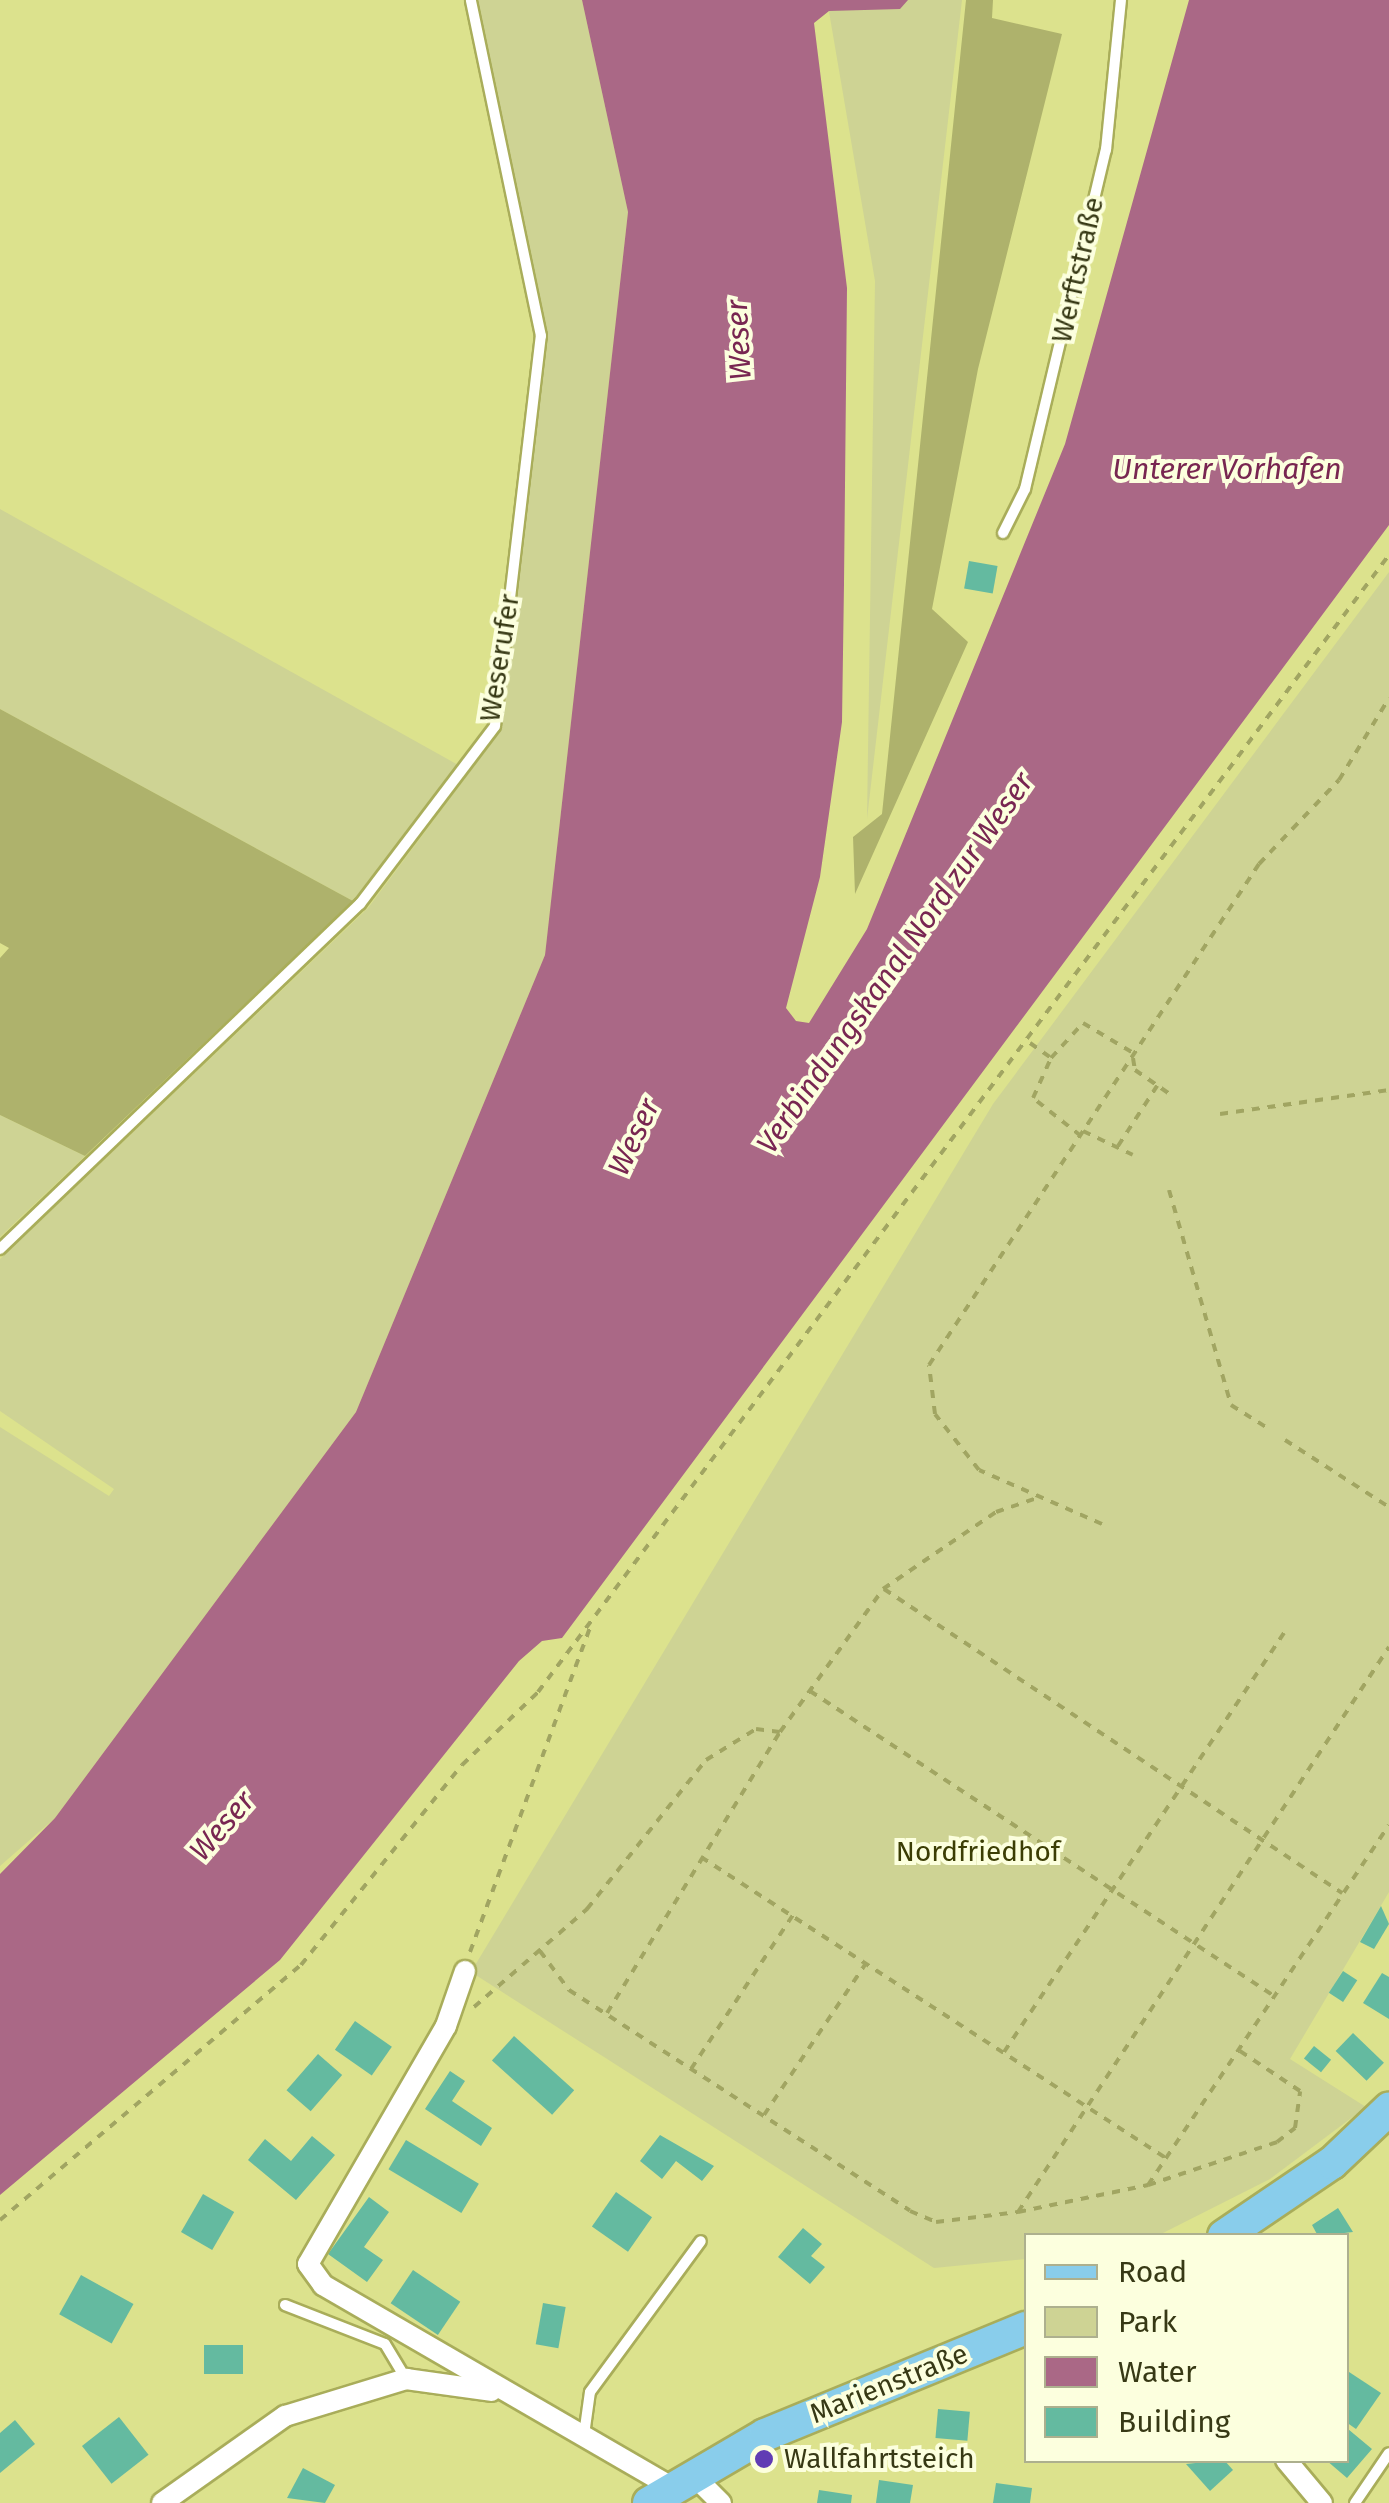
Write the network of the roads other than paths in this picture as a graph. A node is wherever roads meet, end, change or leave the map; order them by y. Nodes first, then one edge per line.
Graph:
1 (471, 0) edge
2 (1120, 0) edge
3 (1003, 533) dead end
4 (0, 1249) edge
5 (466, 1971) dead end
6 (1387, 2116) edge
7 (1228, 2233) edge
8 (701, 2241) dead end
9 (285, 2305) dead end
10 (1024, 2329) edge
11 (406, 2379) junction
12 (498, 2392) junction
13 (584, 2436) junction
14 (1389, 2454) edge
15 (1289, 2463) edge
16 (670, 2488) edge
17 (162, 2503) edge
18 (721, 2503) edge
19 (1322, 2503) edge
20 (1355, 2503) edge

1 - 4 lane, Weserufer
2 - 3 lane, Werftstraße
5 - 12 street
6 - 7 main road
8 - 13 lane
9 - 11 lane
10 - 16 main road, Marienstraße
11 - 12 street
11 - 17 street
12 - 13 street
13 - 16 street
14 - 20 lane
15 - 19 street
16 - 18 street

